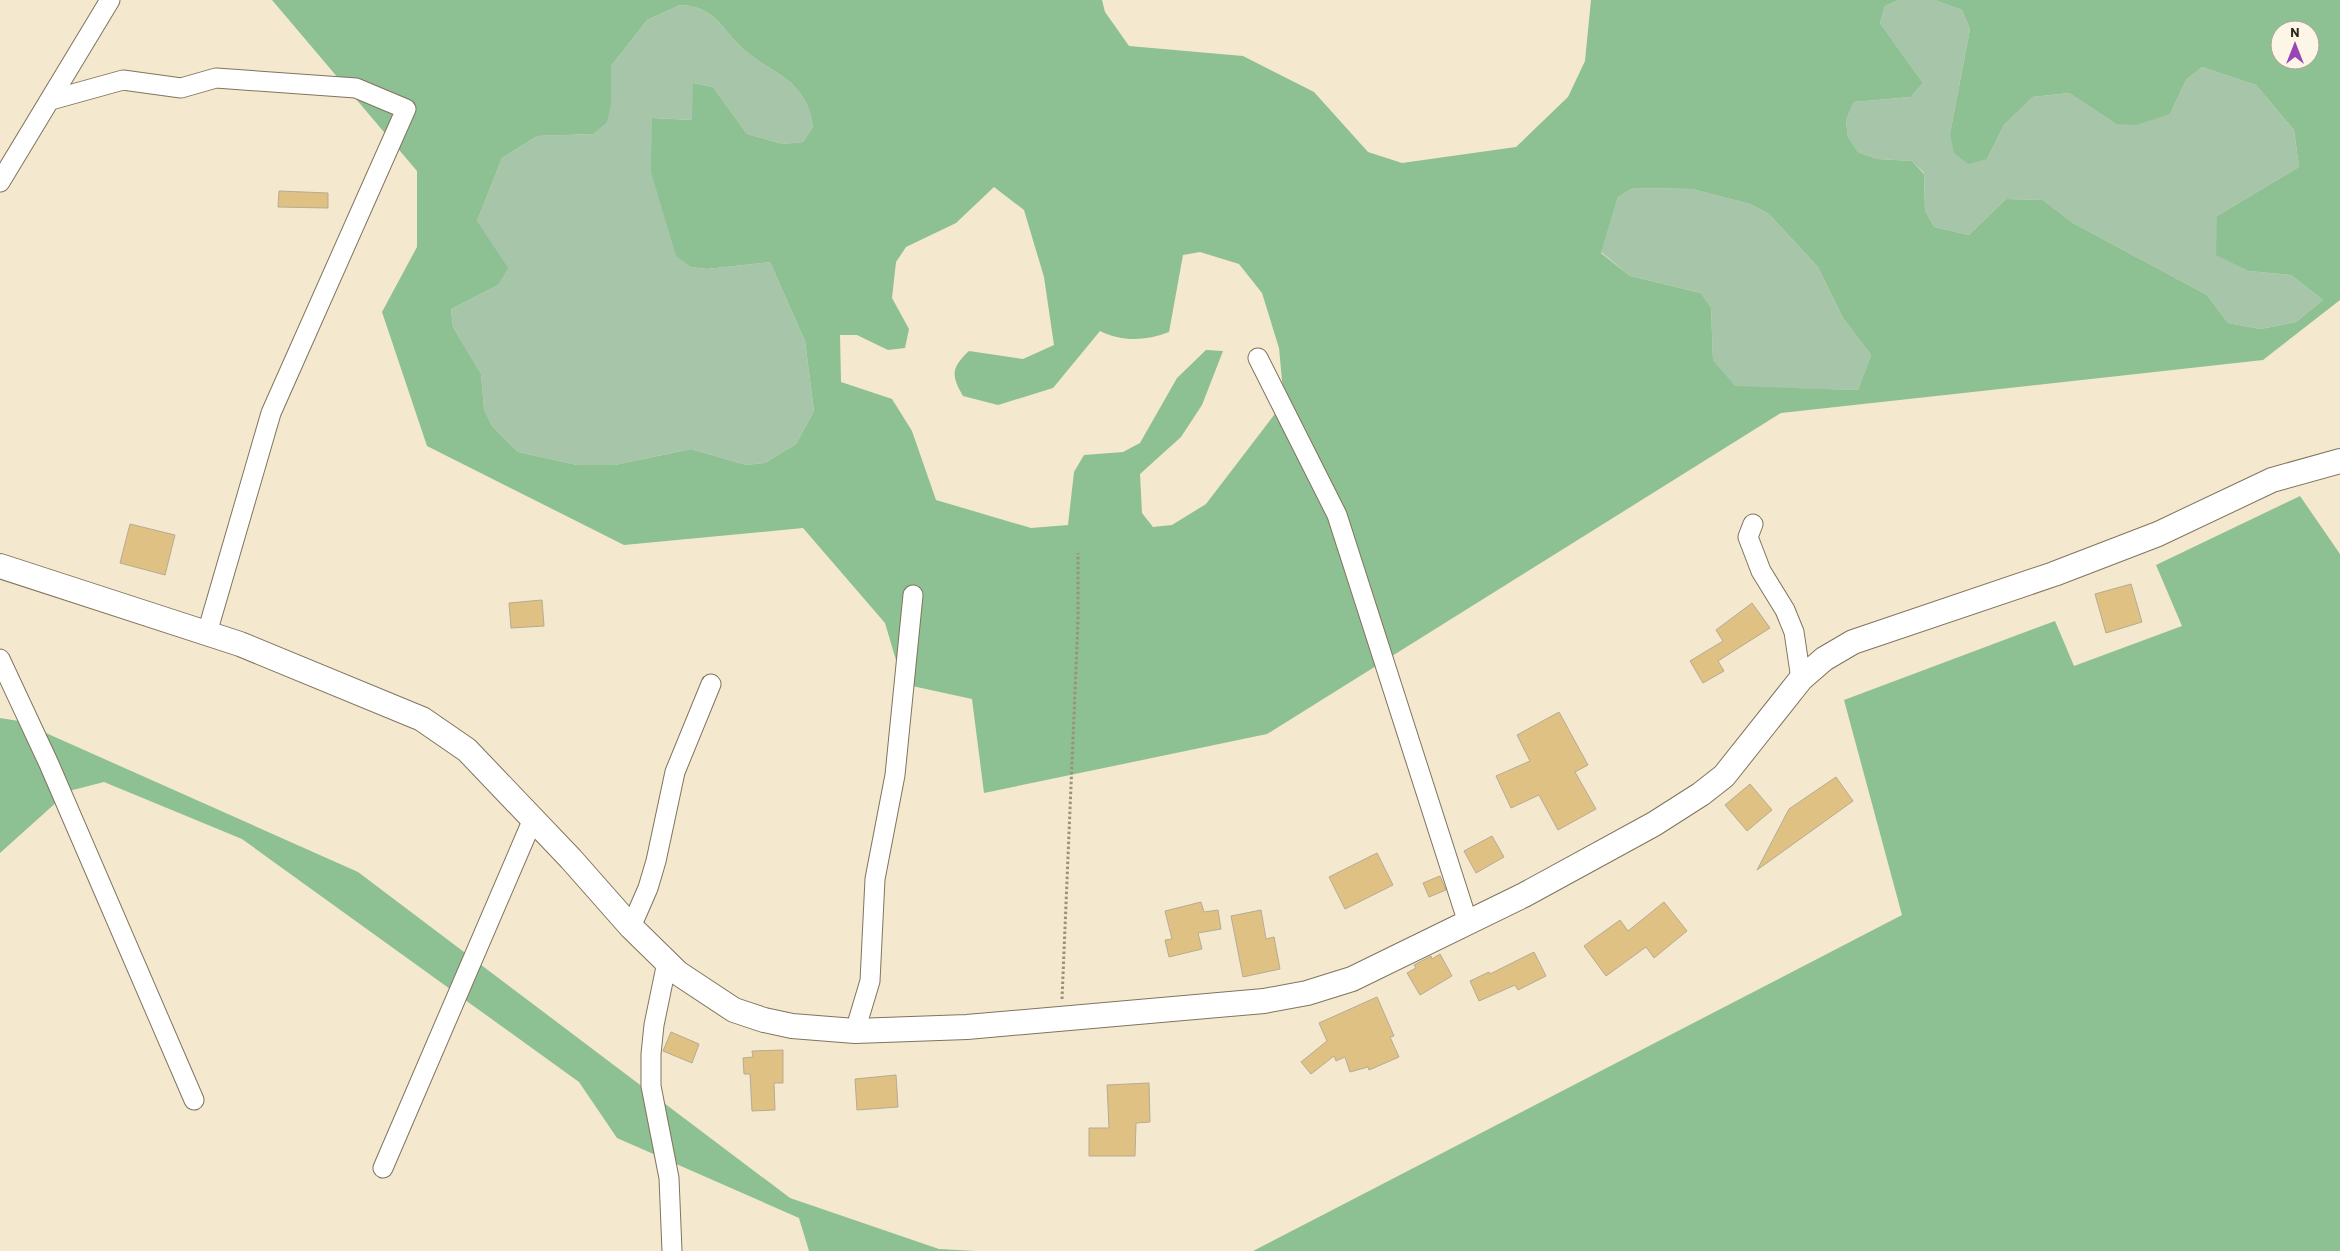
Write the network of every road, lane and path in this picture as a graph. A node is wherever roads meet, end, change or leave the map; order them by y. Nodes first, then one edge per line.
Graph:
1 (110, 0) edge
2 (51, 100) junction
3 (1, 179) edge
4 (1258, 358) dead end
5 (2340, 461) edge
6 (1753, 524) dead end
7 (1078, 553) dead end
8 (0, 566) edge
9 (913, 595) dead end
10 (207, 633) junction
11 (0, 660) edge
12 (1801, 679) junction
13 (711, 684) dead end
14 (534, 819) junction
15 (1468, 923) junction
16 (631, 928) junction
17 (667, 962) junction
18 (1061, 1020) junction
19 (855, 1031) junction
20 (194, 1100) dead end
21 (383, 1168) dead end
22 (672, 1251) edge

1 - 2 street
2 - 3 street
2 - 10 street
4 - 15 street
5 - 12 street
6 - 12 street
7 - 18 path
8 - 10 street
9 - 19 street
10 - 14 street
11 - 20 street
12 - 15 street
13 - 16 street
14 - 16 street
14 - 21 street
15 - 18 street
16 - 17 street
17 - 19 street
17 - 22 street
18 - 19 street

